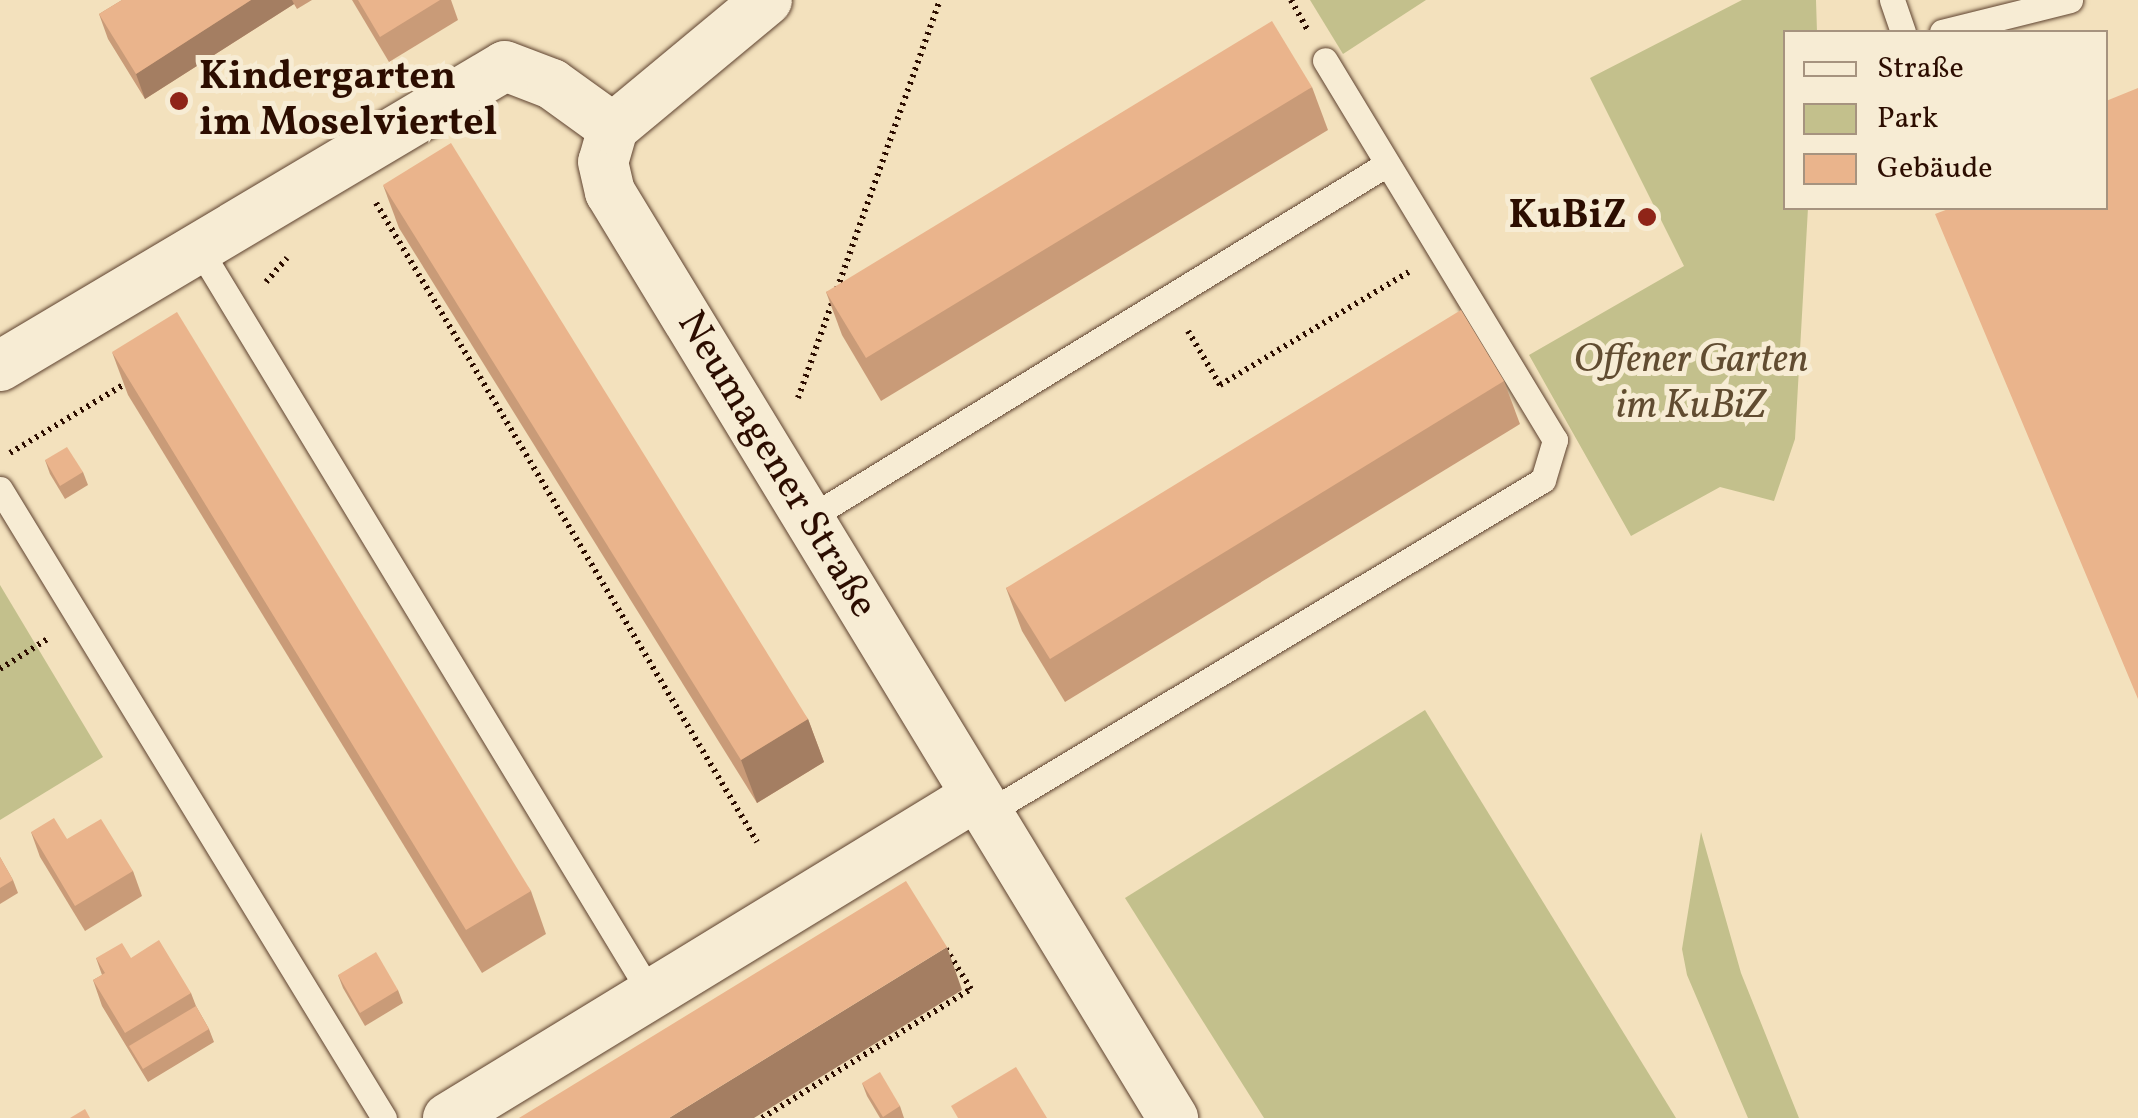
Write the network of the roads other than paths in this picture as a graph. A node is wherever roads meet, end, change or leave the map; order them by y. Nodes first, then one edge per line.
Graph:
1 (767, 0) edge
2 (1892, 0) edge
3 (2070, 0) edge
4 (1902, 30) edge
5 (1950, 30) edge
6 (1325, 60) dead end
7 (612, 128) junction
8 (1387, 164) junction
9 (200, 250) junction
10 (0, 366) edge
11 (0, 489) edge
12 (809, 518) junction
13 (982, 804) junction
14 (651, 994) junction
15 (384, 1118) edge
16 (448, 1118) edge
17 (1172, 1118) edge

1 - 7 street
2 - 4 lane
3 - 5 lane
6 - 8 lane
7 - 9 street
7 - 12 street, Neumagener Straße
8 - 12 lane
8 - 13 lane
9 - 10 street
9 - 14 lane
11 - 15 lane
12 - 13 street, Neumagener Straße
13 - 14 street
13 - 17 street, Neumagener Straße
14 - 16 street

